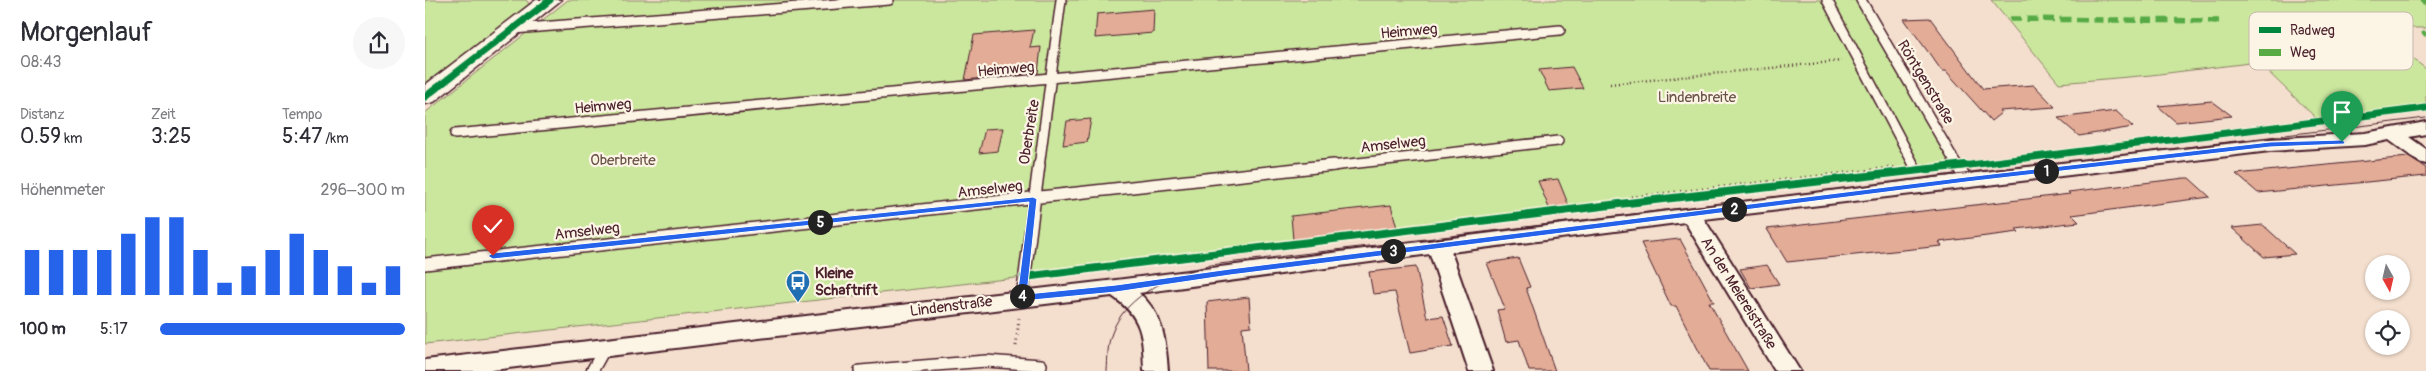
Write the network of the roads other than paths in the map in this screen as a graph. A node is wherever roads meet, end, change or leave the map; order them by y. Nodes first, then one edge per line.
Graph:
1 (550, 0) edge
2 (889, 0) edge
3 (1061, 0) edge
4 (1827, 0) edge
5 (1861, 0) edge
6 (513, 29) junction
7 (1560, 30) dead end
8 (1052, 79) junction
9 (425, 97) edge
10 (2426, 128) edge
11 (455, 134) dead end
12 (2394, 135) junction
13 (1558, 141) dead end
14 (2426, 158) edge
15 (1913, 165) road end
16 (1966, 180) junction
17 (1033, 199) junction
18 (1690, 214) junction
19 (1438, 246) junction
20 (425, 264) edge
21 (1116, 288) junction
22 (1022, 298) junction
23 (606, 346) junction
24 (986, 361) junction
25 (1041, 365) dead end
26 (425, 369) edge
27 (592, 371) edge
28 (860, 371) edge
29 (1004, 371) edge
30 (1156, 371) edge
31 (1481, 371) edge
32 (1787, 371) edge

1 - 6 street
2 - 6 lane
3 - 8 lane, Oberbreite
4 - 15 lane
5 - 16 lane, Röntgenstraße
6 - 9 street
7 - 8 lane, Heimweg
8 - 11 lane, Heimweg
8 - 17 lane, Oberbreite
10 - 12 street, Lindenstraße
12 - 14 street
12 - 16 street, Lindenstraße
13 - 17 lane, Amselweg
16 - 18 street, Lindenstraße
17 - 20 lane, Amselweg
17 - 22 lane, Oberbreite
18 - 19 street, Lindenstraße
18 - 32 street, An der Meiereistraße
19 - 21 street, Lindenstraße
19 - 31 street
21 - 22 street, Lindenstraße
21 - 30 street
22 - 23 street, Lindenstraße
23 - 26 street, Lindenstraße
23 - 27 lane
24 - 25 lane
24 - 28 lane
24 - 29 lane

